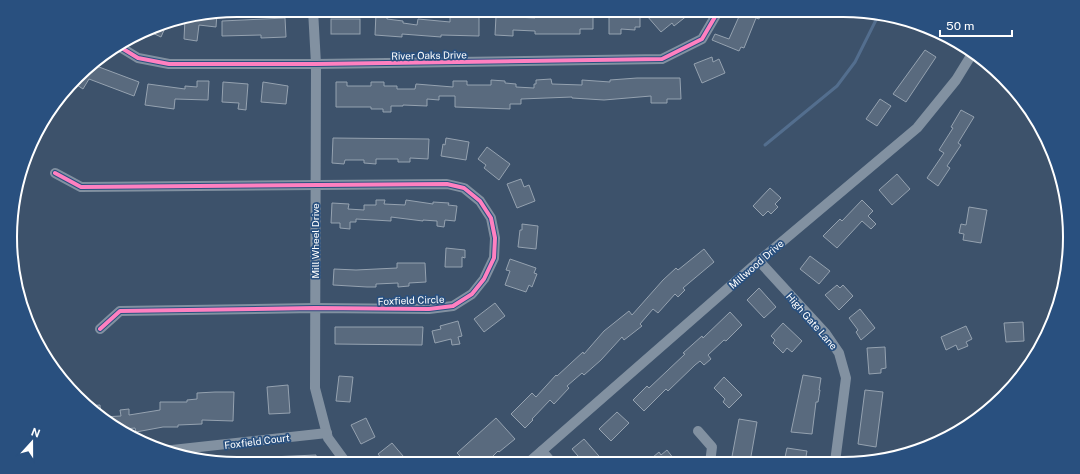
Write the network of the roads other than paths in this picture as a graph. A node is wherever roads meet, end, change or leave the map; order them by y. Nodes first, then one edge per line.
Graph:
1 (313, 17) edge
2 (715, 17) edge
3 (123, 49) edge
4 (970, 57) edge
5 (316, 64) junction
6 (55, 173) dead end
7 (315, 185) junction
8 (759, 261) junction
9 (315, 308) junction
10 (100, 328) dead end
11 (698, 431) dead end
12 (327, 433) junction
13 (178, 449) edge
14 (542, 451) junction
15 (342, 457) edge
16 (535, 457) edge
17 (547, 457) edge
18 (711, 457) edge
19 (836, 457) edge

1 - 5 street, Mill Wheel Drive
2 - 5 street, River Oaks Drive
3 - 5 street, River Oaks Drive
4 - 8 street, Millwood Drive
5 - 7 street, Mill Wheel Drive
6 - 7 street, Foxfield Circle
7 - 9 street, Mill Wheel Drive
7 - 9 street, Foxfield Circle
8 - 14 street, Millwood Drive
8 - 19 street, High Gate Lane
9 - 10 street, Foxfield Circle
9 - 12 street, Mill Wheel Drive
11 - 18 street
12 - 13 street, Foxfield Court
12 - 15 street, Mill Wheel Drive
14 - 16 street, Millwood Drive
14 - 17 street

